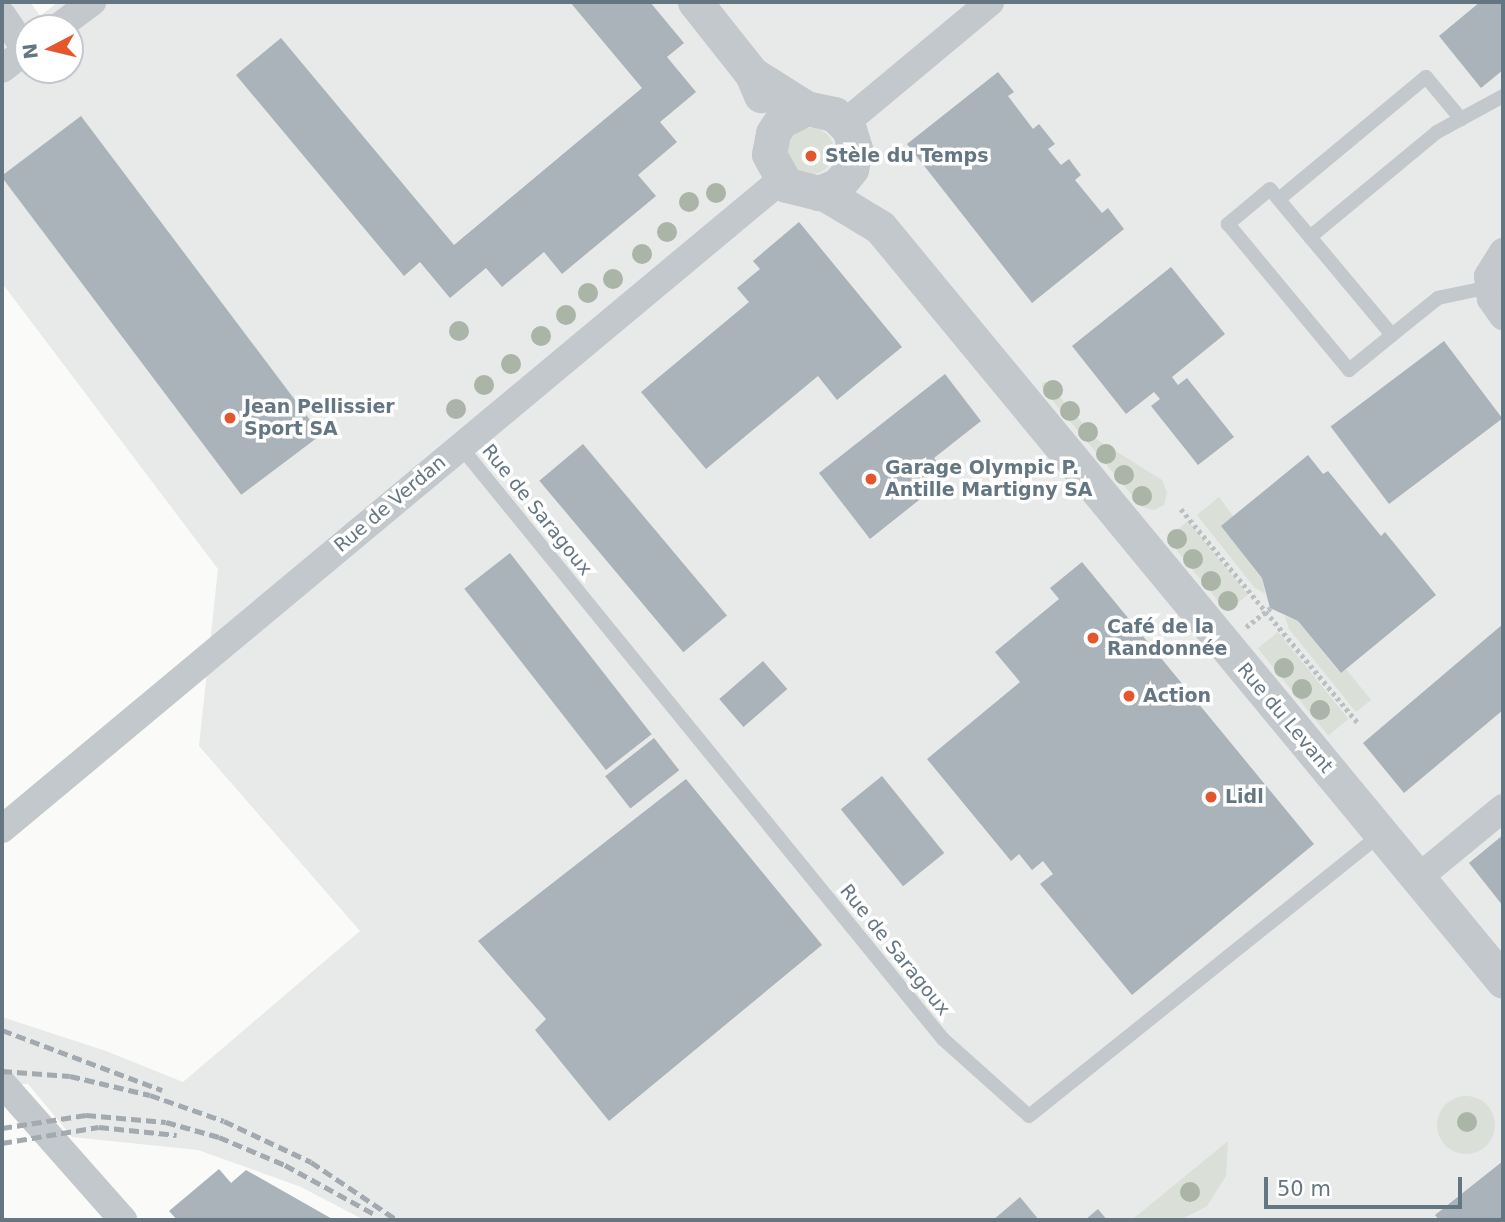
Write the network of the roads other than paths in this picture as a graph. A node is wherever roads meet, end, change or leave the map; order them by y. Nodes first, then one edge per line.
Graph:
1 (92, 2) edge
2 (695, 2) edge
3 (990, 2) edge
4 (76, 14) edge
5 (2, 15) edge
6 (14, 32) edge
7 (752, 74) junction
8 (1503, 96) edge
9 (806, 108) junction
10 (1461, 119) junction
11 (845, 123) junction
12 (772, 135) junction
13 (853, 162) junction
14 (781, 180) junction
15 (822, 192) junction
16 (1279, 200) junction
17 (880, 227) junction
18 (1310, 237) junction
19 (1503, 252) edge
20 (1490, 287) junction
21 (1503, 316) edge
22 (1392, 335) junction
23 (460, 446) junction
24 (1503, 808) edge
25 (2, 829) edge
26 (1381, 834) junction
27 (1418, 878) junction
28 (1503, 981) edge
29 (2, 1083) edge
30 (123, 1220) edge

1 - 4 street
2 - 7 street
3 - 11 street
5 - 6 street
7 - 9 street
7 - 12 street
8 - 10 lane
9 - 11 street
9 - 12 street
10 - 16 lane
10 - 18 lane
11 - 13 street
12 - 14 street
13 - 15 street
13 - 17 street, Rue du Levant
14 - 15 street
14 - 23 street, Rue de Verdan
15 - 17 street, Rue du Levant
16 - 18 lane
16 - 22 lane
17 - 26 street, Rue du Levant
18 - 22 lane
19 - 20 street
20 - 21 street
20 - 22 lane
23 - 25 street, Rue de Verdan
23 - 26 lane, Rue de Saragoux
24 - 27 street
26 - 27 street, Rue du Levant
27 - 28 street, Rue du Levant
29 - 30 street

